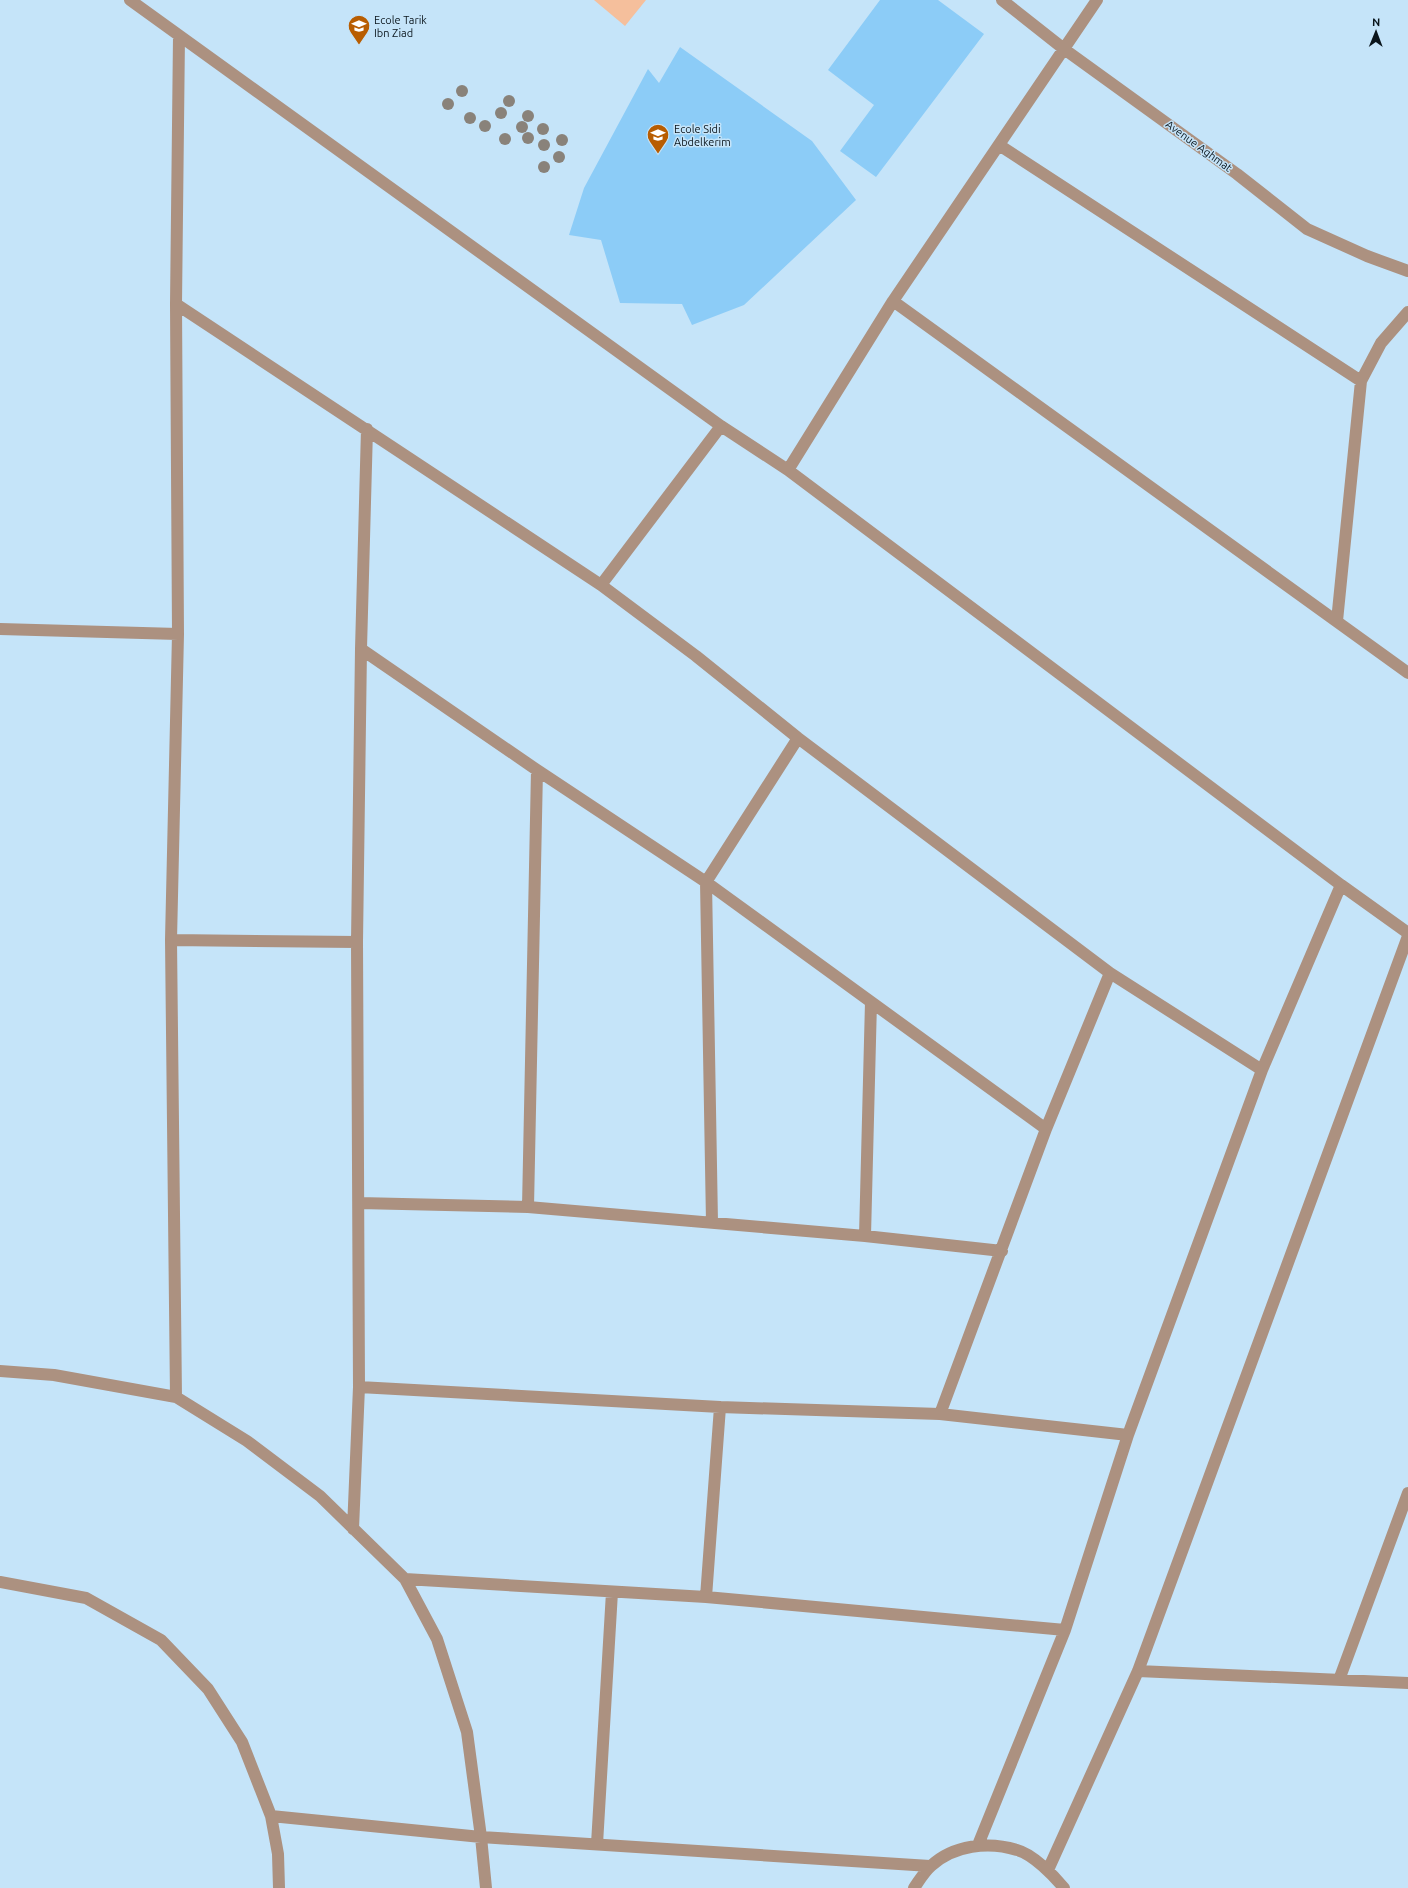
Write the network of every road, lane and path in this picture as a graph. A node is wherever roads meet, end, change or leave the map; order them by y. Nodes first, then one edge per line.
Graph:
1 (130, 0) edge
2 (1002, 0) edge
3 (1097, 0) edge
4 (179, 36) junction
5 (1064, 48) junction
6 (999, 145) junction
7 (1408, 271) edge
8 (893, 302) junction
9 (176, 304) junction
10 (1408, 312) edge
11 (1361, 381) junction
12 (721, 426) junction
13 (367, 429) junction
14 (788, 470) junction
15 (601, 585) junction
16 (1336, 622) junction
17 (0, 629) edge
18 (178, 634) junction
19 (361, 648) junction
20 (1408, 673) edge
21 (798, 738) junction
22 (537, 770) junction
23 (706, 882) junction
24 (1341, 885) junction
25 (1408, 933) edge
26 (1408, 936) edge
27 (170, 940) junction
28 (357, 942) junction
29 (1110, 973) junction
30 (871, 1002) junction
31 (1262, 1070) junction
32 (1046, 1129) junction
33 (359, 1203) junction
34 (528, 1207) junction
35 (712, 1222) junction
36 (865, 1236) junction
37 (1002, 1251) junction
38 (0, 1371) edge
39 (359, 1387) junction
40 (176, 1397) junction
41 (720, 1407) junction
42 (940, 1414) junction
43 (1128, 1435) junction
44 (1408, 1493) edge
45 (353, 1529) junction
46 (405, 1579) junction
47 (0, 1582) edge
48 (612, 1592) junction
49 (706, 1598) junction
50 (1065, 1630) junction
51 (1138, 1670) junction
52 (1339, 1680) junction
53 (1408, 1683) edge
54 (271, 1816) junction
55 (482, 1837) junction
56 (598, 1844) junction
57 (978, 1845) junction
58 (930, 1866) junction
59 (1048, 1870) junction
60 (279, 1888) edge
61 (486, 1888) edge
62 (914, 1888) edge
63 (1064, 1888) edge

1 - 4 street
2 - 5 street, Avenue Aghmat
3 - 5 street
4 - 9 street
4 - 12 street
5 - 6 street
5 - 7 street, Avenue Aghmat
6 - 8 street
6 - 11 street
8 - 14 street
8 - 16 street
9 - 13 street
9 - 18 street
10 - 11 street
11 - 16 street
12 - 14 street
12 - 15 street
13 - 15 street
13 - 19 street
14 - 24 street
15 - 21 street
16 - 20 street
17 - 18 street
18 - 27 street
19 - 22 street
19 - 28 street
21 - 23 street
21 - 29 street
22 - 23 street
22 - 34 street
23 - 30 street
23 - 35 street
24 - 25 street
24 - 31 street
26 - 51 street
27 - 28 street
27 - 40 street
28 - 33 street
29 - 31 street
29 - 32 street
30 - 32 street
30 - 36 street
31 - 43 street
32 - 37 street
33 - 34 street
33 - 39 street
34 - 35 street
35 - 36 street
36 - 37 street
37 - 42 street
38 - 40 street
39 - 41 street
39 - 45 street
40 - 45 street
41 - 42 street
41 - 49 street
42 - 43 street
43 - 50 street
44 - 52 street
45 - 46 street
46 - 48 street
46 - 55 street
47 - 54 street
48 - 49 street
48 - 56 street
49 - 50 street
50 - 57 street
51 - 52 street
51 - 59 street
52 - 53 street
54 - 55 street
54 - 60 street
55 - 56 street
55 - 61 street
56 - 58 street
57 - 58 street
57 - 59 street
58 - 62 street
59 - 63 street

